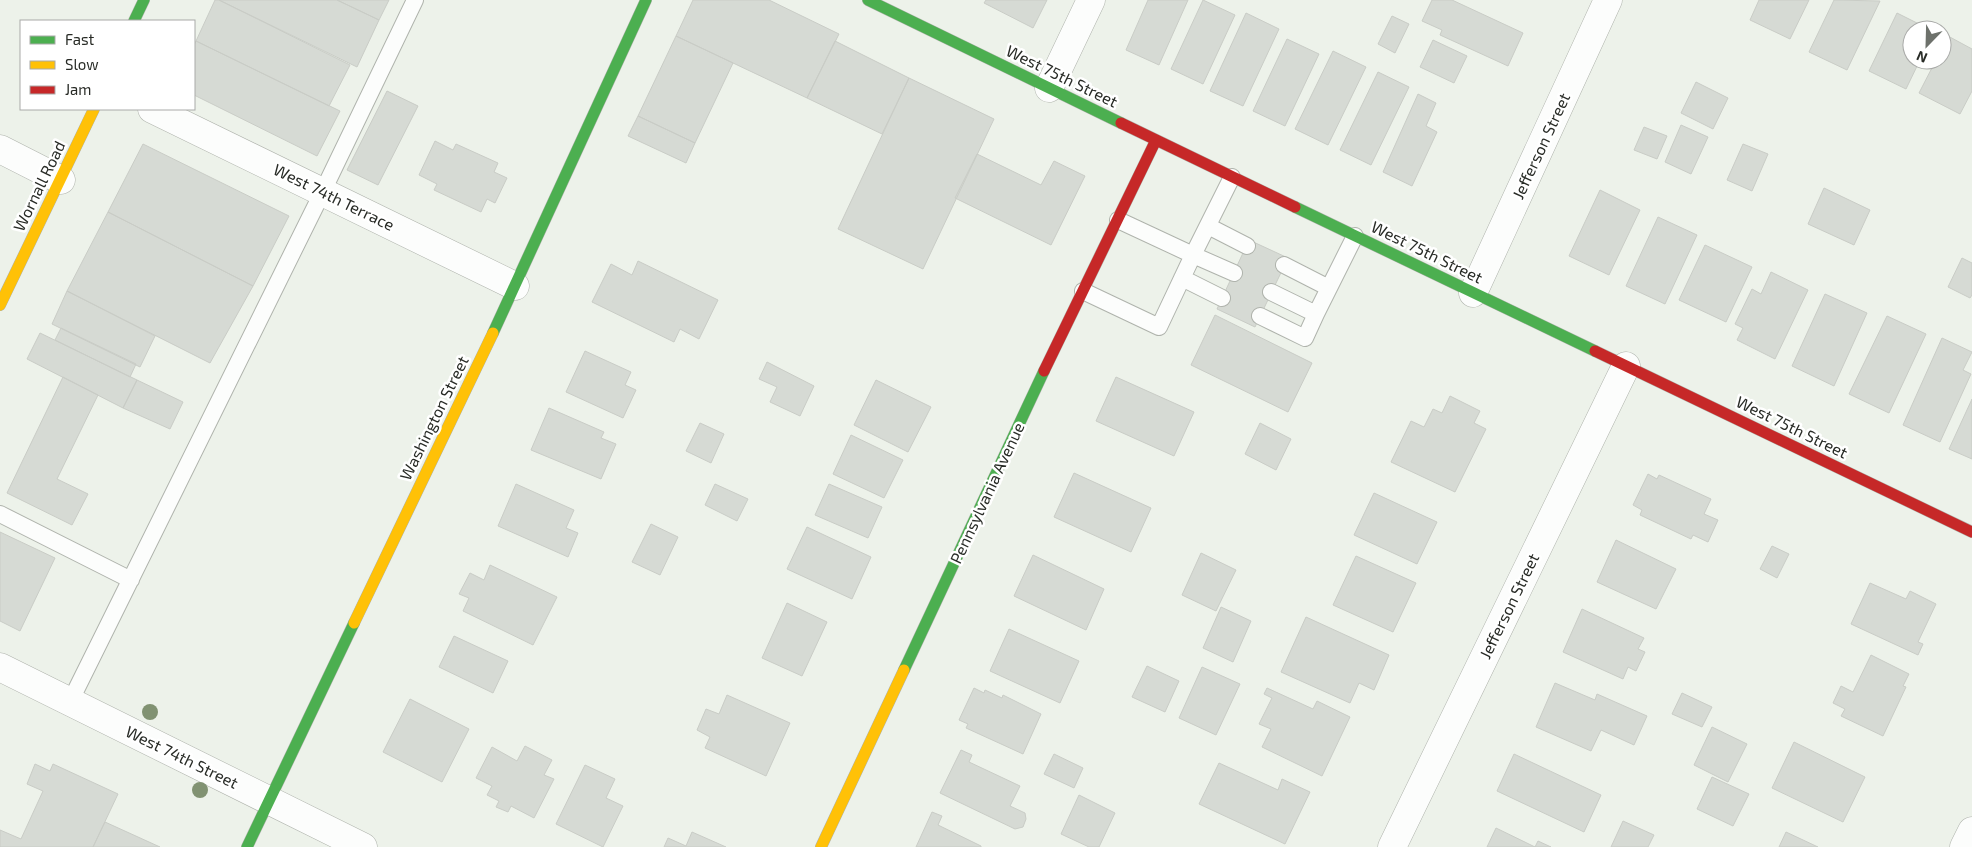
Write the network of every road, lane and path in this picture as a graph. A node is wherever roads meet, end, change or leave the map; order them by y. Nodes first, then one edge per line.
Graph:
1 (144, 0) edge
2 (415, 0) edge
3 (646, 0) edge
4 (868, 0) edge
5 (1091, 0) edge
6 (1608, 0) edge
7 (134, 20) edge
8 (1049, 88) junction
9 (94, 110) edge
10 (154, 110) edge
11 (1156, 140) junction
12 (0, 149) edge
13 (1232, 177) junction
14 (60, 180) junction
15 (323, 192) junction
16 (1118, 220) junction
17 (1208, 226) junction
18 (1355, 236) junction
19 (1247, 246) dead end
20 (1193, 254) junction
21 (1284, 265) dead end
22 (1234, 273) dead end
23 (1182, 278) junction
24 (515, 286) junction
25 (1329, 288) junction
26 (1082, 291) junction
27 (1271, 292) dead end
28 (1473, 292) junction
29 (1222, 298) dead end
30 (0, 305) edge
31 (1316, 314) junction
32 (1260, 316) dead end
33 (1626, 366) junction
34 (0, 514) edge
35 (1972, 532) edge
36 (131, 580) junction
37 (0, 667) edge
38 (70, 702) junction
39 (270, 801) junction
40 (1972, 831) edge
41 (247, 847) edge
42 (363, 847) edge
43 (822, 847) edge
44 (1392, 847) edge
45 (1964, 847) edge

1 - 7 street
2 - 15 lane
3 - 24 street, Washington Street
4 - 8 street, West 75th Street
5 - 8 street
6 - 28 street, Jefferson Street
8 - 11 street, West 75th Street
9 - 14 street, Wornall Road
10 - 15 street, West 74th Terrace
11 - 13 street, West 75th Street
11 - 16 street, Pennsylvania Avenue
12 - 14 street
13 - 17 lane
13 - 18 street, West 75th Street
14 - 30 street, Wornall Road
15 - 24 street, West 74th Terrace
15 - 36 lane
16 - 20 lane
16 - 26 street, Pennsylvania Avenue
17 - 19 lane
17 - 20 lane
18 - 25 lane
18 - 28 street, West 75th Street
20 - 22 lane
20 - 23 lane
21 - 25 lane
23 - 26 lane
23 - 29 lane
24 - 39 street, Washington Street
25 - 31 lane
26 - 43 street, Pennsylvania Avenue
27 - 31 lane
28 - 33 street, West 75th Street
31 - 32 lane
33 - 35 street, West 75th Street
33 - 44 street, Jefferson Street
34 - 36 lane
36 - 38 lane
37 - 38 street, West 74th Street
38 - 39 street, West 74th Street
39 - 41 street, Washington Street
39 - 42 street, West 74th Street
40 - 45 street

